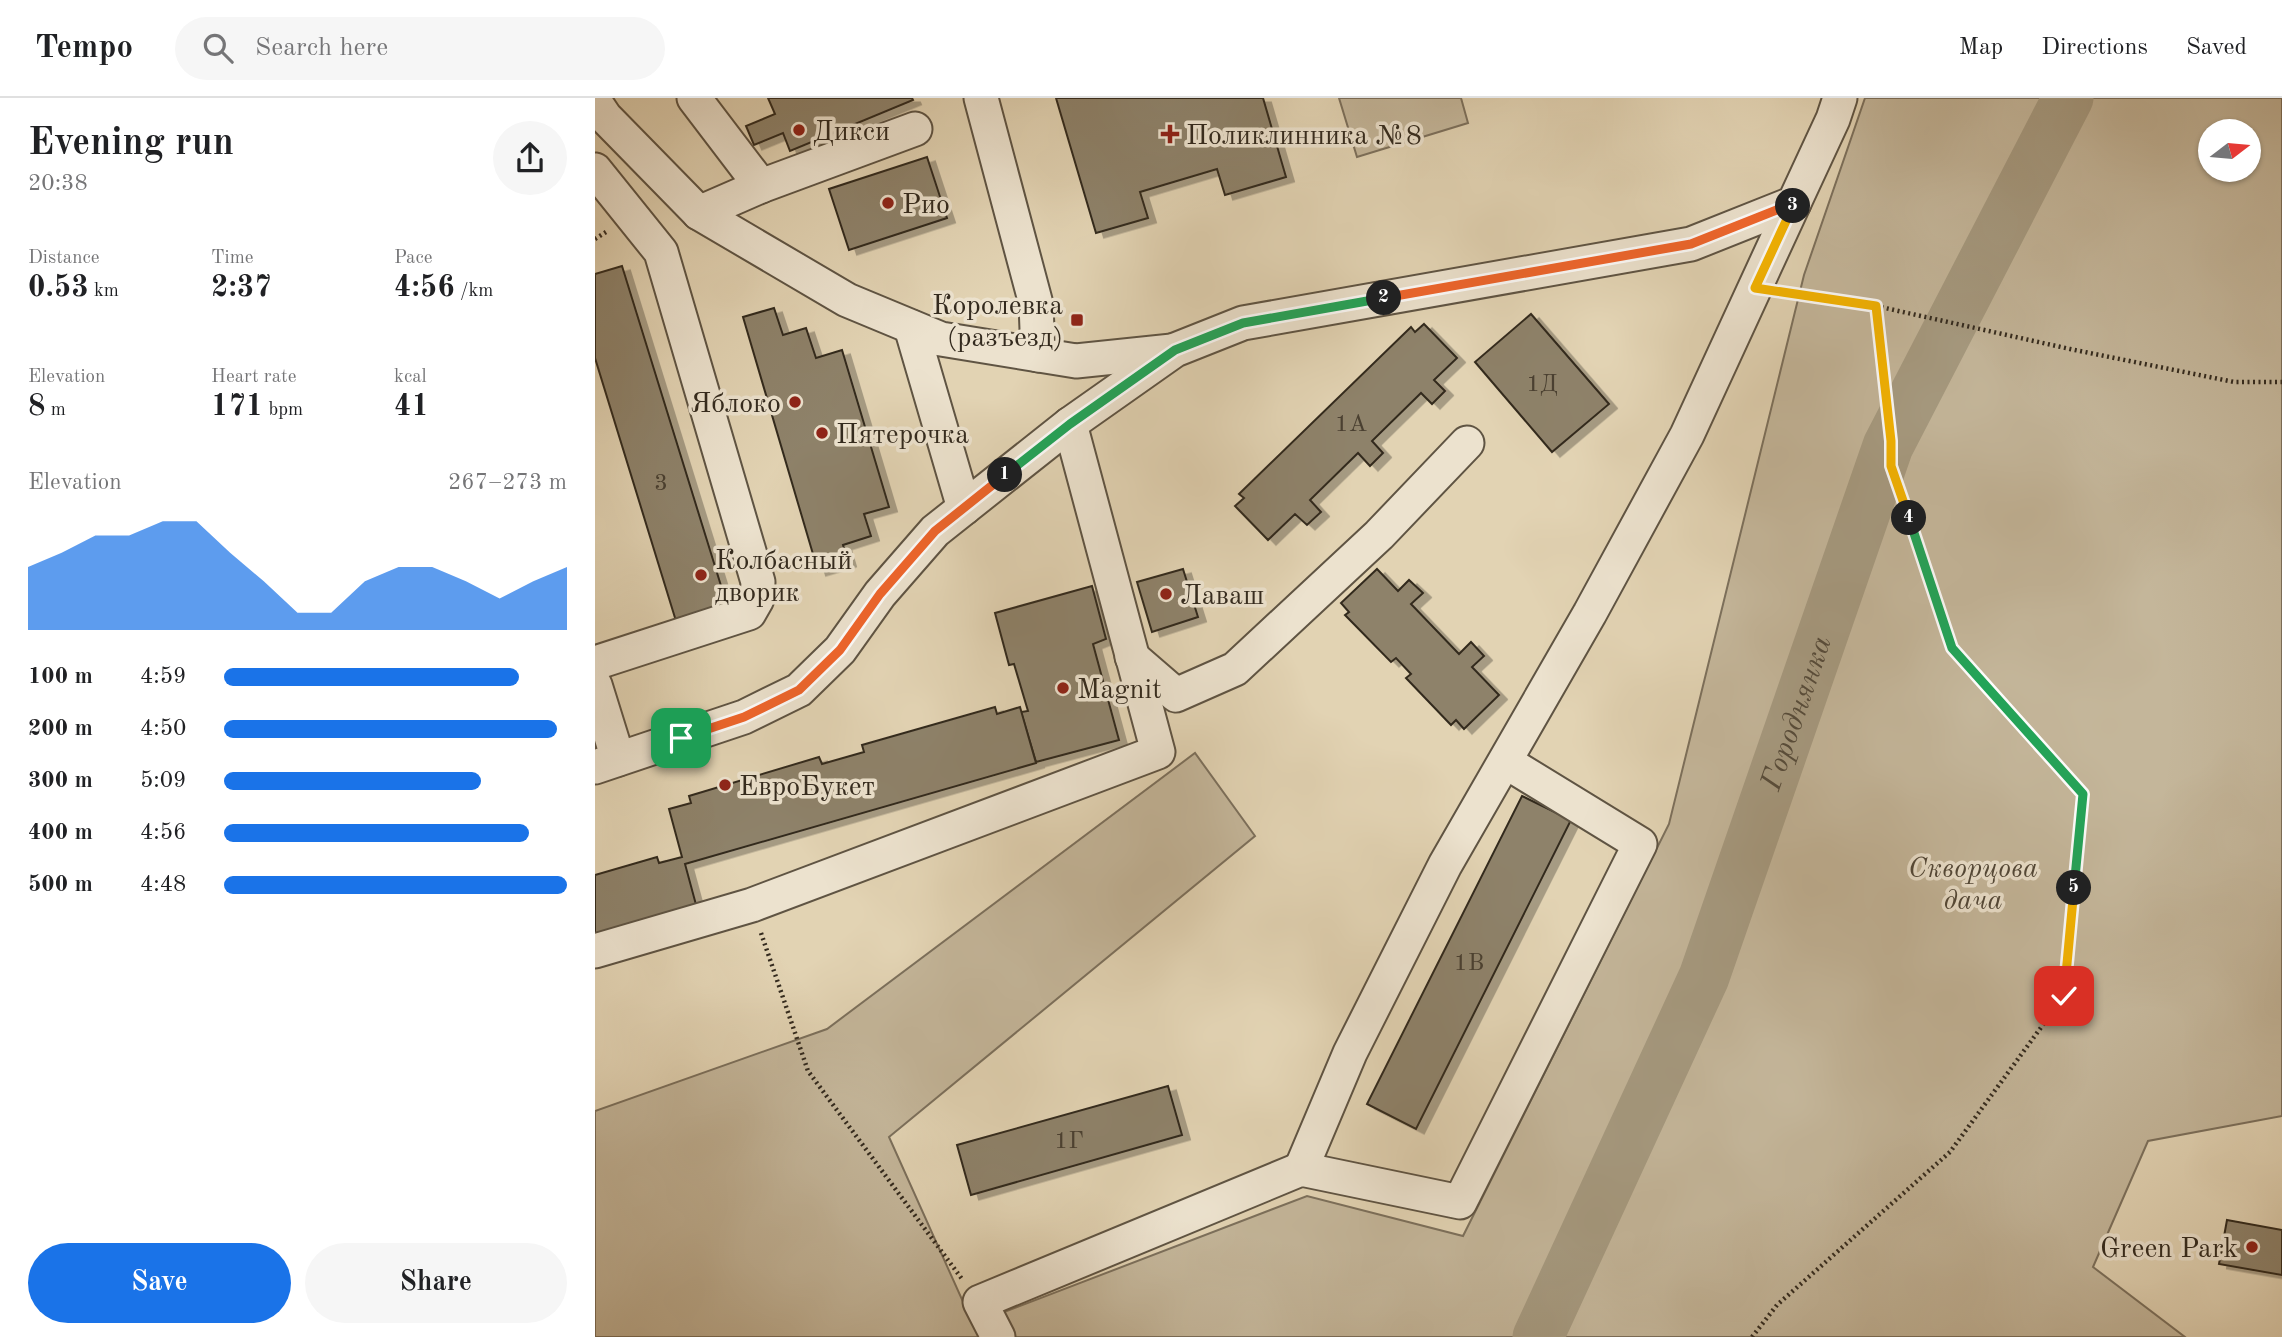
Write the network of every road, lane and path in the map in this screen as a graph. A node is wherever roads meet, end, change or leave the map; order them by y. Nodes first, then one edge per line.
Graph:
1 (694, 98) edge
2 (981, 98) edge
3 (1840, 98) edge
4 (598, 119) edge
5 (915, 128) dead end
6 (595, 170) edge
7 (761, 186) junction
8 (1794, 203) junction
9 (699, 213) junction
10 (1755, 288) junction
11 (1876, 306) junction
12 (911, 327) junction
13 (1175, 350) junction
14 (1038, 355) junction
15 (2282, 382) edge
16 (1070, 424) junction
17 (1467, 443) dead end
18 (964, 508) junction
19 (1132, 657) junction
20 (595, 663) edge
21 (595, 685) edge
22 (1506, 762) junction
23 (606, 763) edge
24 (752, 905) junction
25 (595, 951) edge
26 (1301, 1169) junction
27 (980, 1302) junction
28 (997, 1337) edge
29 (1752, 1337) edge

1 - 7 street
2 - 14 street
3 - 8 street
4 - 9 street
5 - 7 street
6 - 20 street
7 - 9 street
8 - 10 street
8 - 13 street
9 - 12 street
10 - 11 path
10 - 22 street
11 - 15 path
11 - 29 path
12 - 14 street
12 - 18 street
13 - 14 street
13 - 16 street
16 - 18 street
16 - 19 street
17 - 19 street
18 - 23 street
19 - 24 street
21 - 23 street
22 - 26 street
22 - 26 street
24 - 25 street
24 - 27 path
26 - 27 street
27 - 28 street

